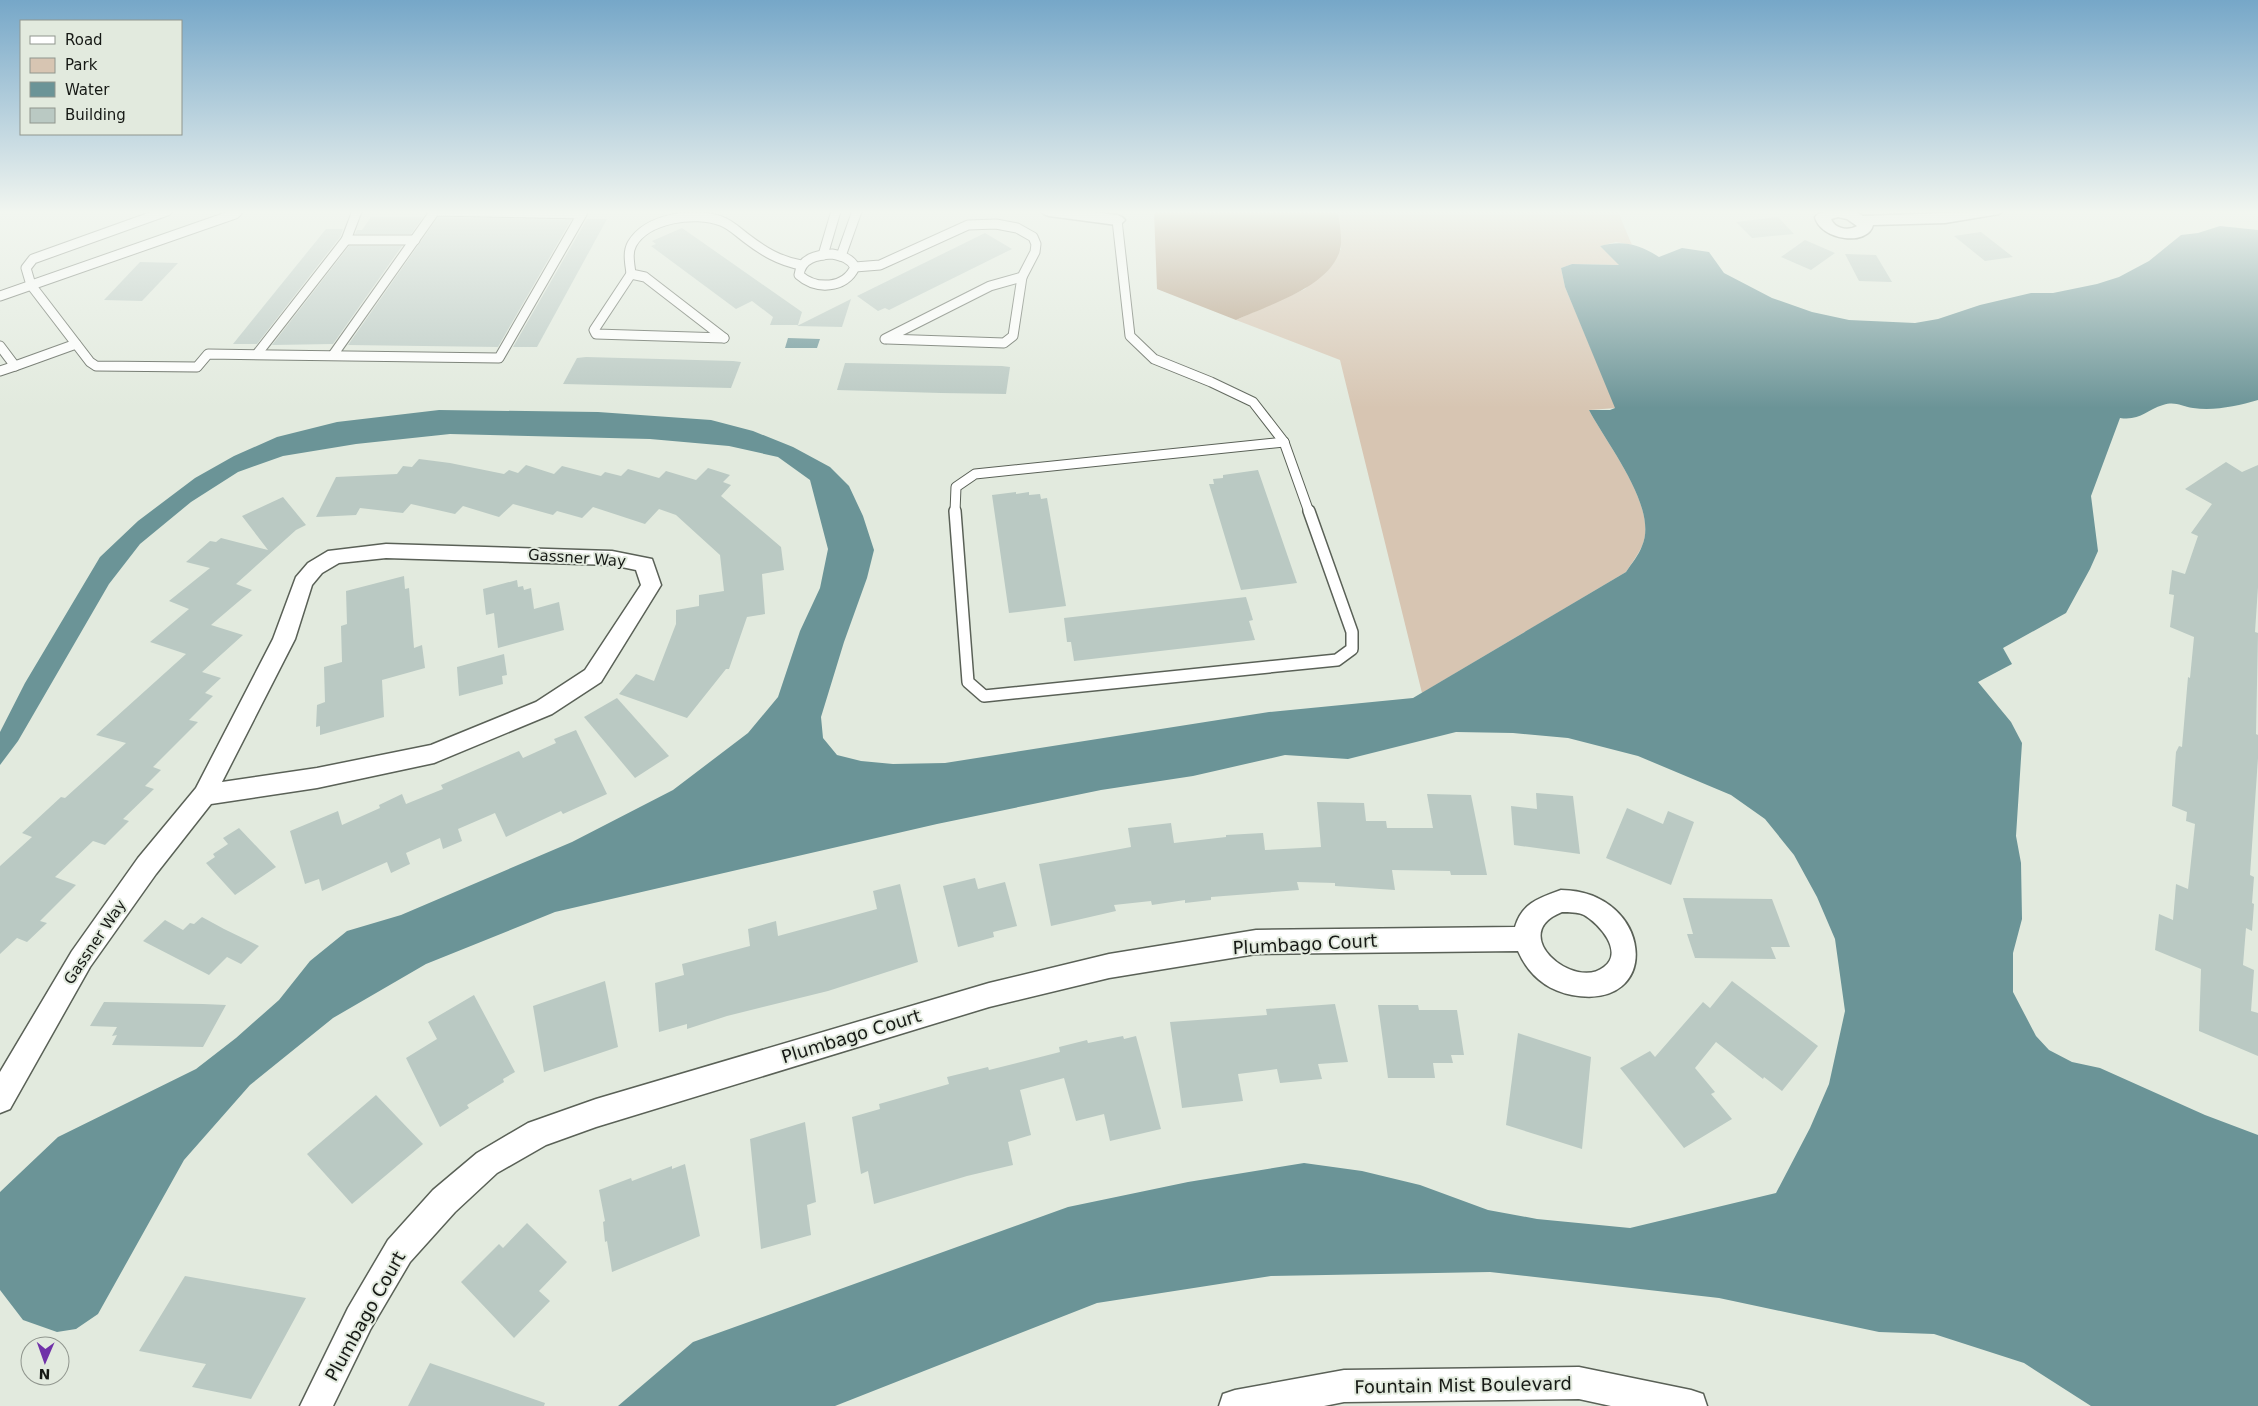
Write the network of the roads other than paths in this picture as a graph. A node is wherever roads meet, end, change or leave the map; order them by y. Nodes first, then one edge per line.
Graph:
1 (29, 277) edge
2 (55, 277) edge
3 (317, 277) edge
4 (389, 277) edge
5 (546, 277) edge
6 (629, 277) edge
7 (644, 277) edge
8 (800, 277) edge
9 (850, 277) edge
10 (1022, 277) joint
11 (1123, 277) edge
12 (31, 285) junction
13 (0, 296) edge
14 (76, 344) junction
15 (0, 346) edge
16 (257, 354) junction
17 (333, 356) junction
18 (15, 366) junction
19 (0, 372) edge
20 (1284, 442) junction
21 (204, 795) junction
22 (1527, 939) dead end
23 (0, 1099) edge
24 (316, 1406) edge
25 (1235, 1406) edge
26 (1691, 1406) edge

1 - 12 lane
2 - 12 lane
3 - 16 lane
4 - 17 lane
5 - 17 lane
6 - 7 lane
8 - 9 lane
10 - 10 lane
11 - 20 lane
12 - 13 lane
12 - 14 lane
14 - 16 lane
14 - 18 lane
15 - 18 lane
16 - 17 lane
18 - 19 lane
20 - 20 lane
21 - 21 street, Gassner Way
21 - 23 street, Gassner Way
22 - 24 street, Plumbago Court
25 - 26 street, Fountain Mist Boulevard

